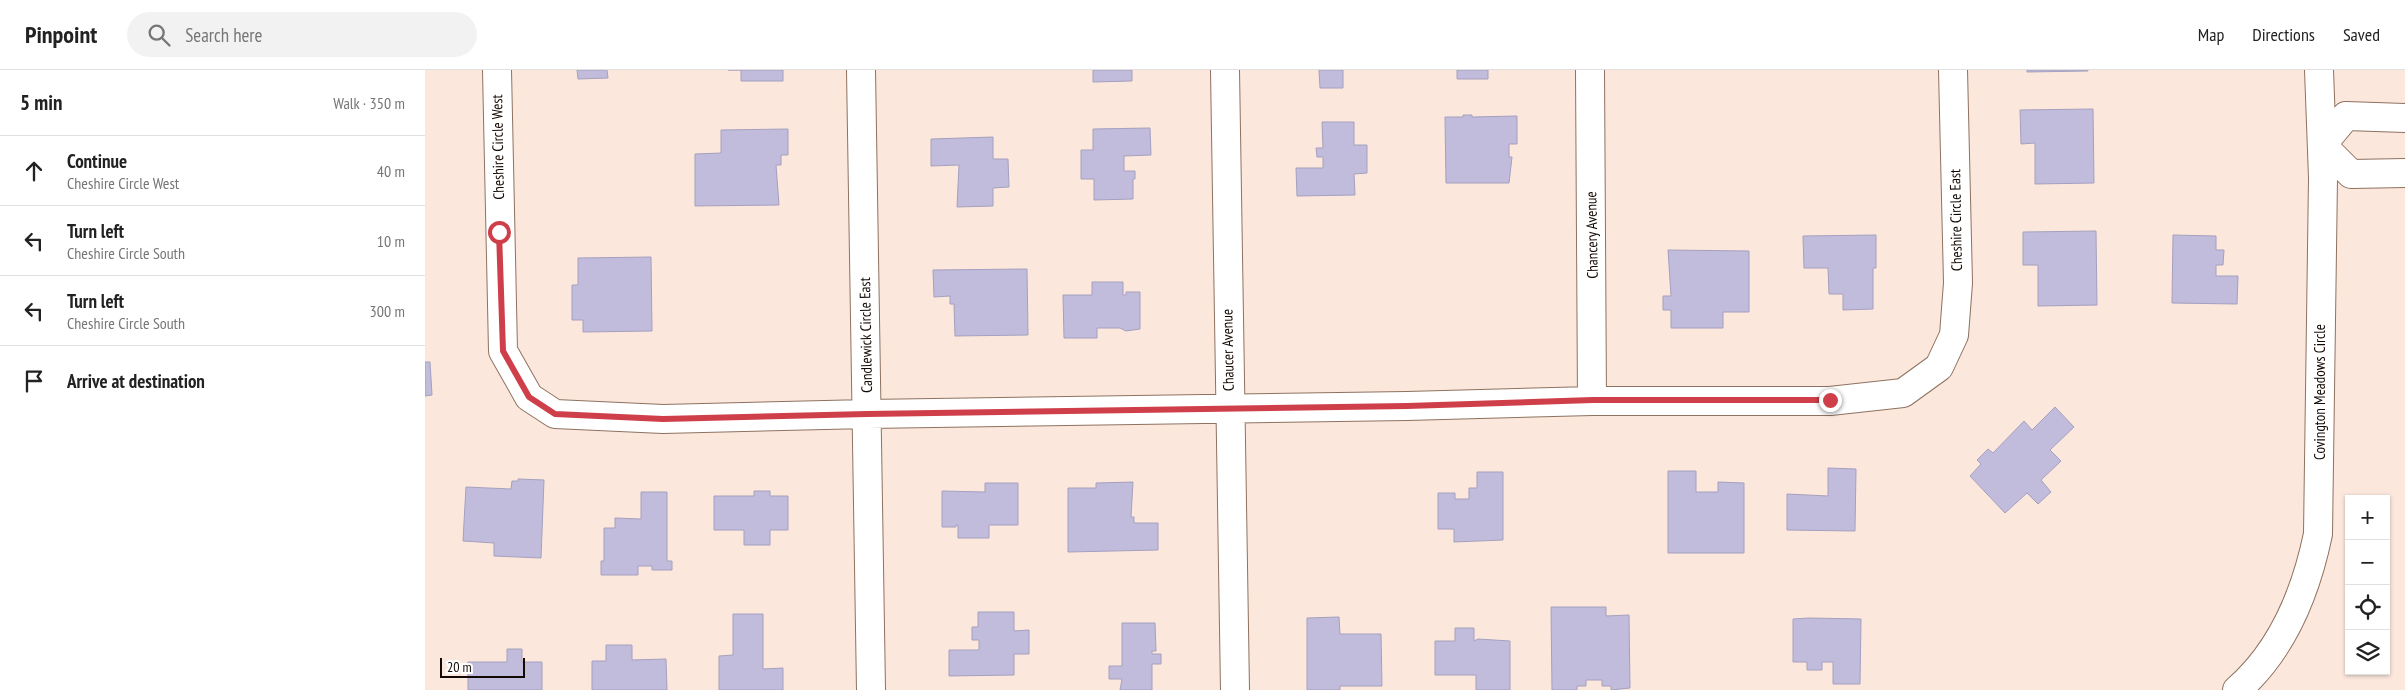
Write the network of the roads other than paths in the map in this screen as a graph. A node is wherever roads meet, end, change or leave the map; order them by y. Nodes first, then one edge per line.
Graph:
1 (497, 70) edge
2 (861, 70) edge
3 (1225, 70) edge
4 (1590, 70) edge
5 (1953, 70) edge
6 (2319, 70) edge
7 (2405, 118) edge
8 (2322, 145) junction
9 (2405, 173) edge
10 (1593, 400) junction
11 (1229, 410) junction
12 (867, 414) junction
13 (871, 690) edge
14 (1235, 690) edge
15 (2237, 690) edge

1 - 12 street, Cheshire Circle West
2 - 12 street, Candlewick Circle East
3 - 11 street, Chaucer Avenue
4 - 10 street, Chancery Avenue
5 - 10 street, Cheshire Circle East
6 - 8 street, Covington Meadows Circle
7 - 8 street
8 - 9 street
8 - 15 street, Covington Meadows Circle
10 - 11 street
11 - 12 street
11 - 14 street, Chaucer Avenue
12 - 13 street, Candlewick Circle East

